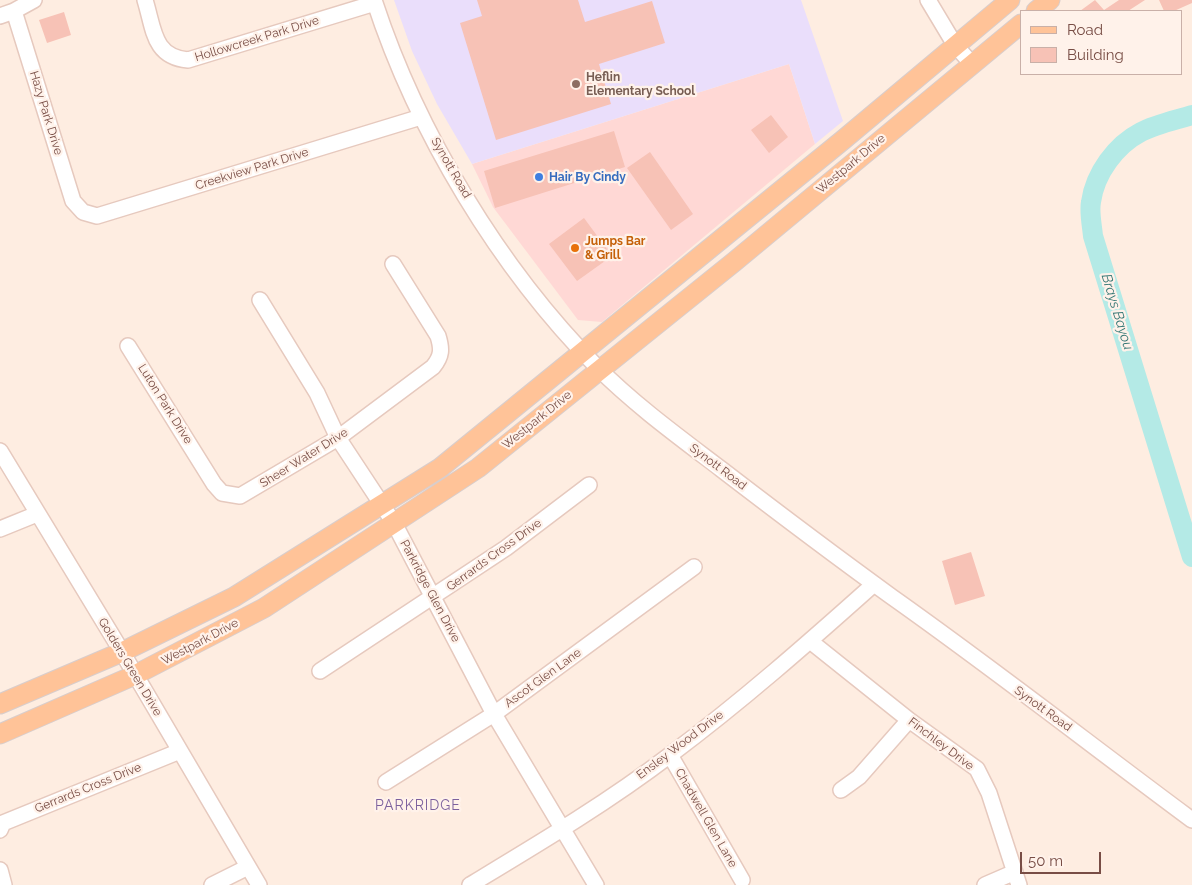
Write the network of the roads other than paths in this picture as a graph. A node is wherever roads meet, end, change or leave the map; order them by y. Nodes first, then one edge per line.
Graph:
1 (34, 0) edge
2 (145, 0) edge
3 (928, 0) edge
4 (1010, 0) edge
5 (1050, 0) edge
6 (374, 2) edge
7 (1037, 10) edge
8 (7, 13) edge
9 (1020, 25) edge
10 (955, 45) junction
11 (972, 64) junction
12 (421, 117) junction
13 (83, 212) joint
14 (718, 241) junction
15 (734, 262) junction
16 (393, 264) dead end
17 (260, 300) dead end
18 (128, 346) dead end
19 (583, 352) junction
20 (600, 369) junction
21 (338, 438) junction
22 (0, 451) edge
23 (201, 463) joint
24 (589, 485) dead end
25 (381, 506) junction
26 (37, 514) junction
27 (394, 523) junction
28 (0, 529) edge
29 (694, 567) dead end
30 (874, 584) junction
31 (433, 598) junction
32 (810, 641) junction
33 (122, 652) junction
34 (320, 671) dead end
35 (135, 676) junction
36 (0, 704) edge
37 (494, 714) junction
38 (909, 720) junction
39 (0, 734) edge
40 (180, 751) junction
41 (670, 755) junction
42 (386, 782) dead end
43 (841, 790) dead end
44 (1192, 820) edge
45 (562, 829) junction
46 (0, 830) edge
47 (248, 867) junction
48 (0, 870) edge
49 (1017, 879) edge
50 (742, 880) dead end
51 (4, 885) edge
52 (212, 885) edge
53 (259, 885) edge
54 (470, 885) edge
55 (596, 885) edge
56 (985, 885) edge

1 - 8 street
2 - 6 street, Hollowcreek Park Drive
3 - 10 street
4 - 10 main road, Westpark Drive
5 - 7 main road
6 - 12 street, Synott Road
8 - 13 street, Hazy Park Drive
9 - 11 main road, Westpark Drive
10 - 11 street
10 - 14 main road, Westpark Drive
11 - 15 main road, Westpark Drive
12 - 13 street, Creekview Park Drive
12 - 19 street, Synott Road
14 - 15 main road
14 - 19 main road, Westpark Drive
15 - 20 main road, Westpark Drive
16 - 21 street, Sheer Water Drive
17 - 21 street, Parkridge Glen Drive
18 - 23 street, Luton Park Drive
19 - 20 street, Synott Road
19 - 25 main road, Westpark Drive
20 - 27 main road, Westpark Drive
20 - 30 street, Synott Road
21 - 23 street, Sheer Water Drive
21 - 25 street, Parkridge Glen Drive
22 - 26 street, Golders Green Drive
24 - 31 street, Gerrards Cross Drive
25 - 27 street, Parkridge Glen Drive
25 - 33 main road, Westpark Drive
26 - 28 street
26 - 33 street, Golders Green Drive
27 - 31 street, Parkridge Glen Drive
27 - 35 main road, Westpark Drive
29 - 37 street, Ascot Glen Lane
30 - 32 street, Ensley Wood Drive
30 - 44 street, Synott Road
31 - 34 street, Gerrards Cross Drive
31 - 37 street, Parkridge Glen Drive
32 - 38 street, Finchley Drive
32 - 41 street, Ensley Wood Drive
33 - 35 street, Golders Green Drive
33 - 36 main road, Westpark Drive
35 - 39 main road, Westpark Drive
35 - 40 street, Golders Green Drive
37 - 42 street, Ascot Glen Lane
37 - 45 street, Parkridge Glen Drive
38 - 43 street
38 - 49 street, Finchley Drive
40 - 46 street, Gerrards Cross Drive
40 - 47 street, Golders Green Drive
41 - 45 street, Ensley Wood Drive
41 - 50 street, Chadwell Glen Lane
45 - 54 street, Ensley Wood Drive
45 - 55 street, Parkridge Glen Drive
47 - 52 street
47 - 53 street, Golders Green Drive
48 - 51 street
49 - 56 street

